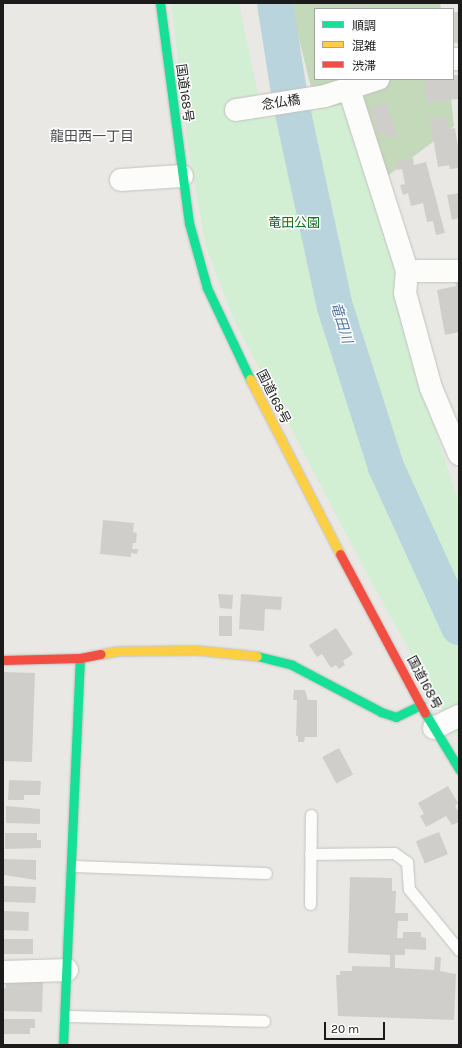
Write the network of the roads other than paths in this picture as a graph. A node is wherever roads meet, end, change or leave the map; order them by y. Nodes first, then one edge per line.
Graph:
1 (160, 3) edge
2 (375, 80) edge
3 (349, 89) junction
4 (236, 110) dead end
5 (182, 176) junction
6 (121, 180) dead end
7 (407, 271) junction
8 (459, 271) edge
9 (459, 454) edge
10 (80, 658) junction
11 (3, 660) edge
12 (421, 705) junction
13 (445, 723) edge
14 (459, 769) edge
15 (311, 815) dead end
16 (310, 854) junction
17 (72, 866) junction
18 (266, 873) dead end
19 (310, 904) dead end
20 (459, 950) edge
21 (67, 970) junction
22 (3, 972) edge
23 (65, 1016) junction
24 (264, 1021) dead end
25 (63, 1045) edge

1 - 5 main road, 国道168号
2 - 3 street, 念仏橋
3 - 4 street, 念仏橋
3 - 7 street
5 - 6 street
5 - 12 main road, 国道168号
7 - 8 street
7 - 9 street
10 - 11 main road
10 - 12 main road
10 - 17 main road
12 - 13 main road, 国道168号
13 - 14 main road, 国道168号
15 - 16 lane
16 - 19 lane
16 - 20 lane
17 - 18 lane
17 - 21 main road
21 - 22 street
21 - 23 main road
23 - 24 lane
23 - 25 main road

